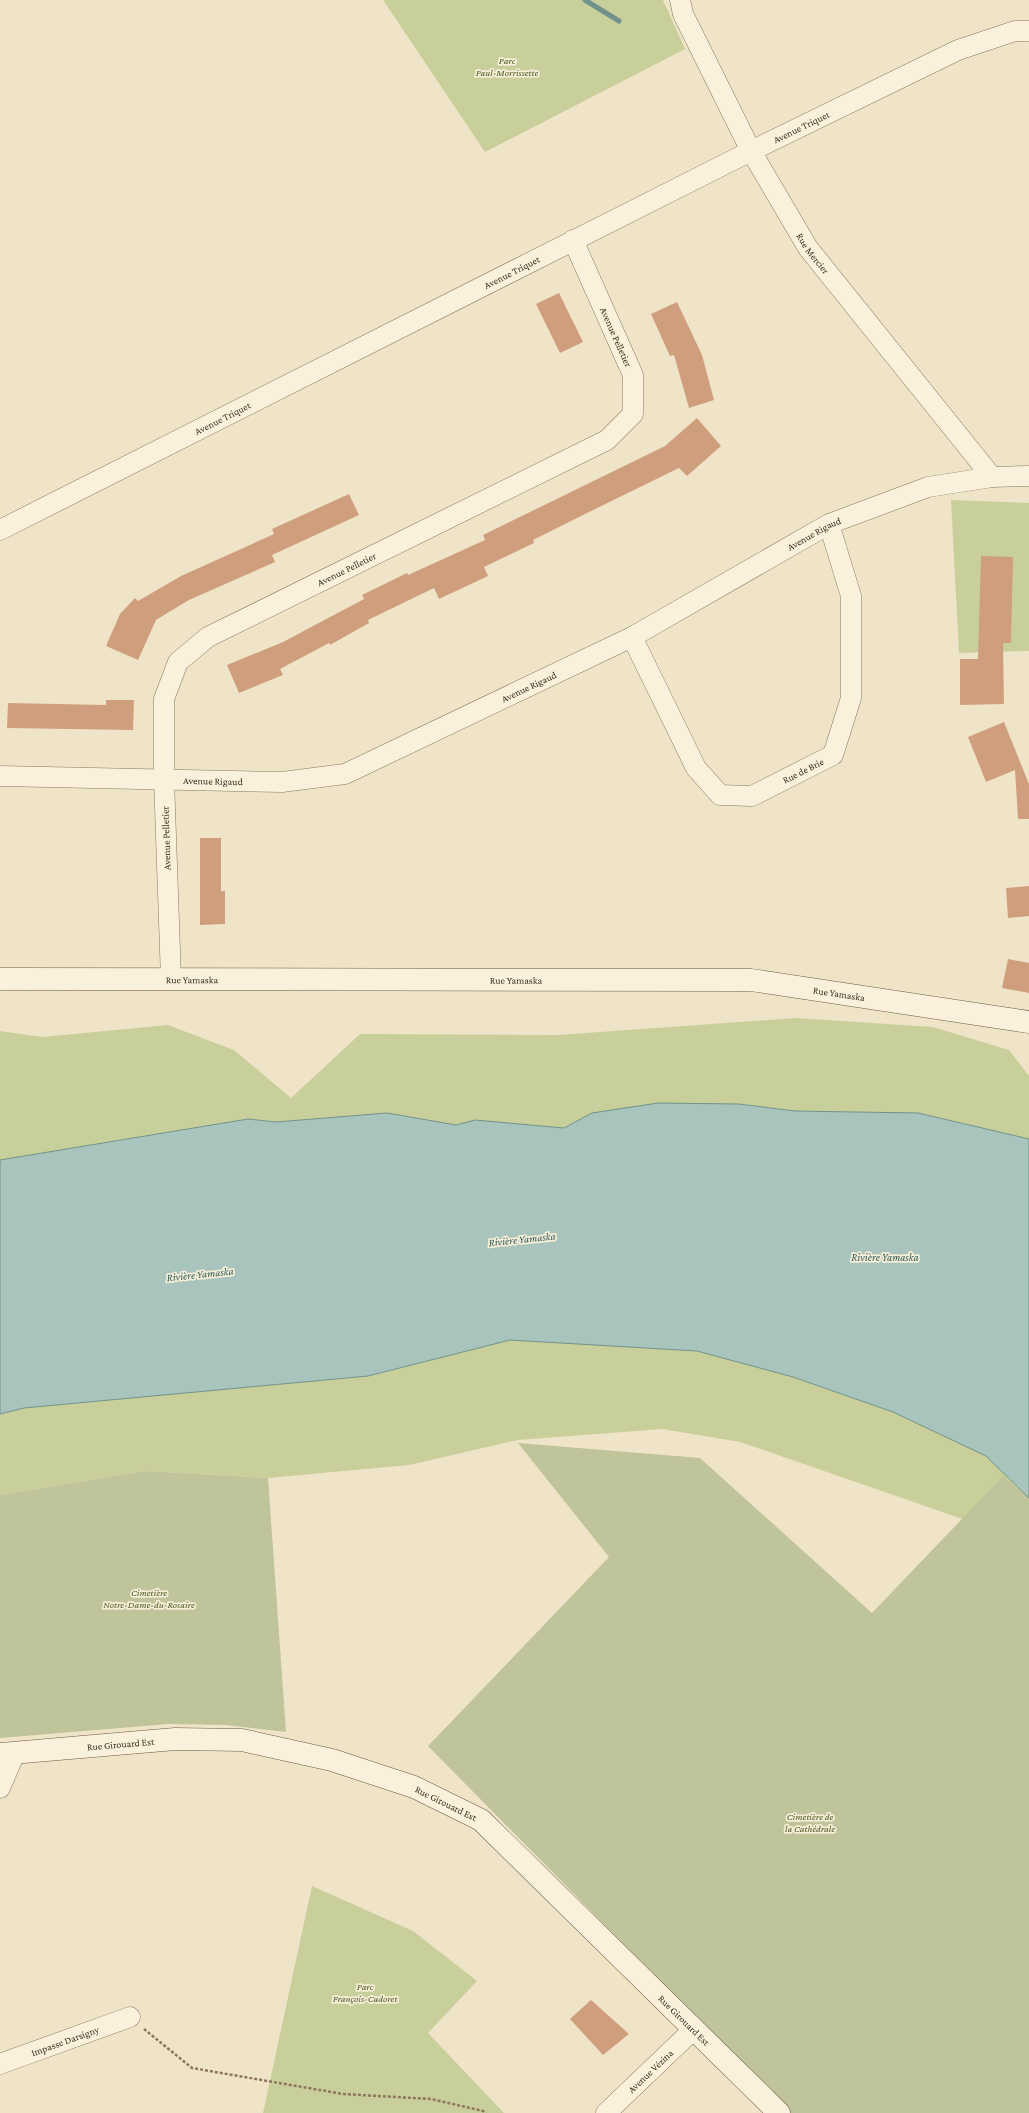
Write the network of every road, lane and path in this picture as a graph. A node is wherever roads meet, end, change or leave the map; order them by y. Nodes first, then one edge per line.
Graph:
1 (680, 0) edge
2 (1029, 31) edge
3 (751, 151) junction
4 (573, 240) junction
5 (1029, 476) edge
6 (992, 477) junction
7 (829, 524) junction
8 (0, 530) edge
9 (632, 637) junction
10 (0, 776) edge
11 (164, 779) junction
12 (0, 979) edge
13 (171, 980) junction
14 (1029, 1022) edge
15 (8, 1753) edge
16 (0, 1788) edge
17 (130, 2017) joint
18 (694, 2030) junction
19 (0, 2064) edge
20 (486, 2113) edge
21 (606, 2113) edge
22 (779, 2113) edge

1 - 3 street, Rue Mercier
2 - 3 street, Avenue Triquet
3 - 4 street, Avenue Triquet
3 - 6 street, Rue Mercier
4 - 8 street, Avenue Triquet
4 - 11 street, Avenue Pelletier
5 - 6 street, Avenue Rigaud
6 - 7 street, Avenue Rigaud
7 - 9 street, Avenue Rigaud
7 - 9 street, Rue de Brie
9 - 11 street, Avenue Rigaud
10 - 11 street, Avenue Rigaud
11 - 13 street, Avenue Pelletier
12 - 13 street, Rue Yamaska
13 - 14 street, Rue Yamaska
15 - 16 street
15 - 18 street, Rue Girouard Est
17 - 19 street, Impasse Darsigny
17 - 20 path
18 - 21 street, Avenue Vézina
18 - 22 street, Rue Girouard Est

